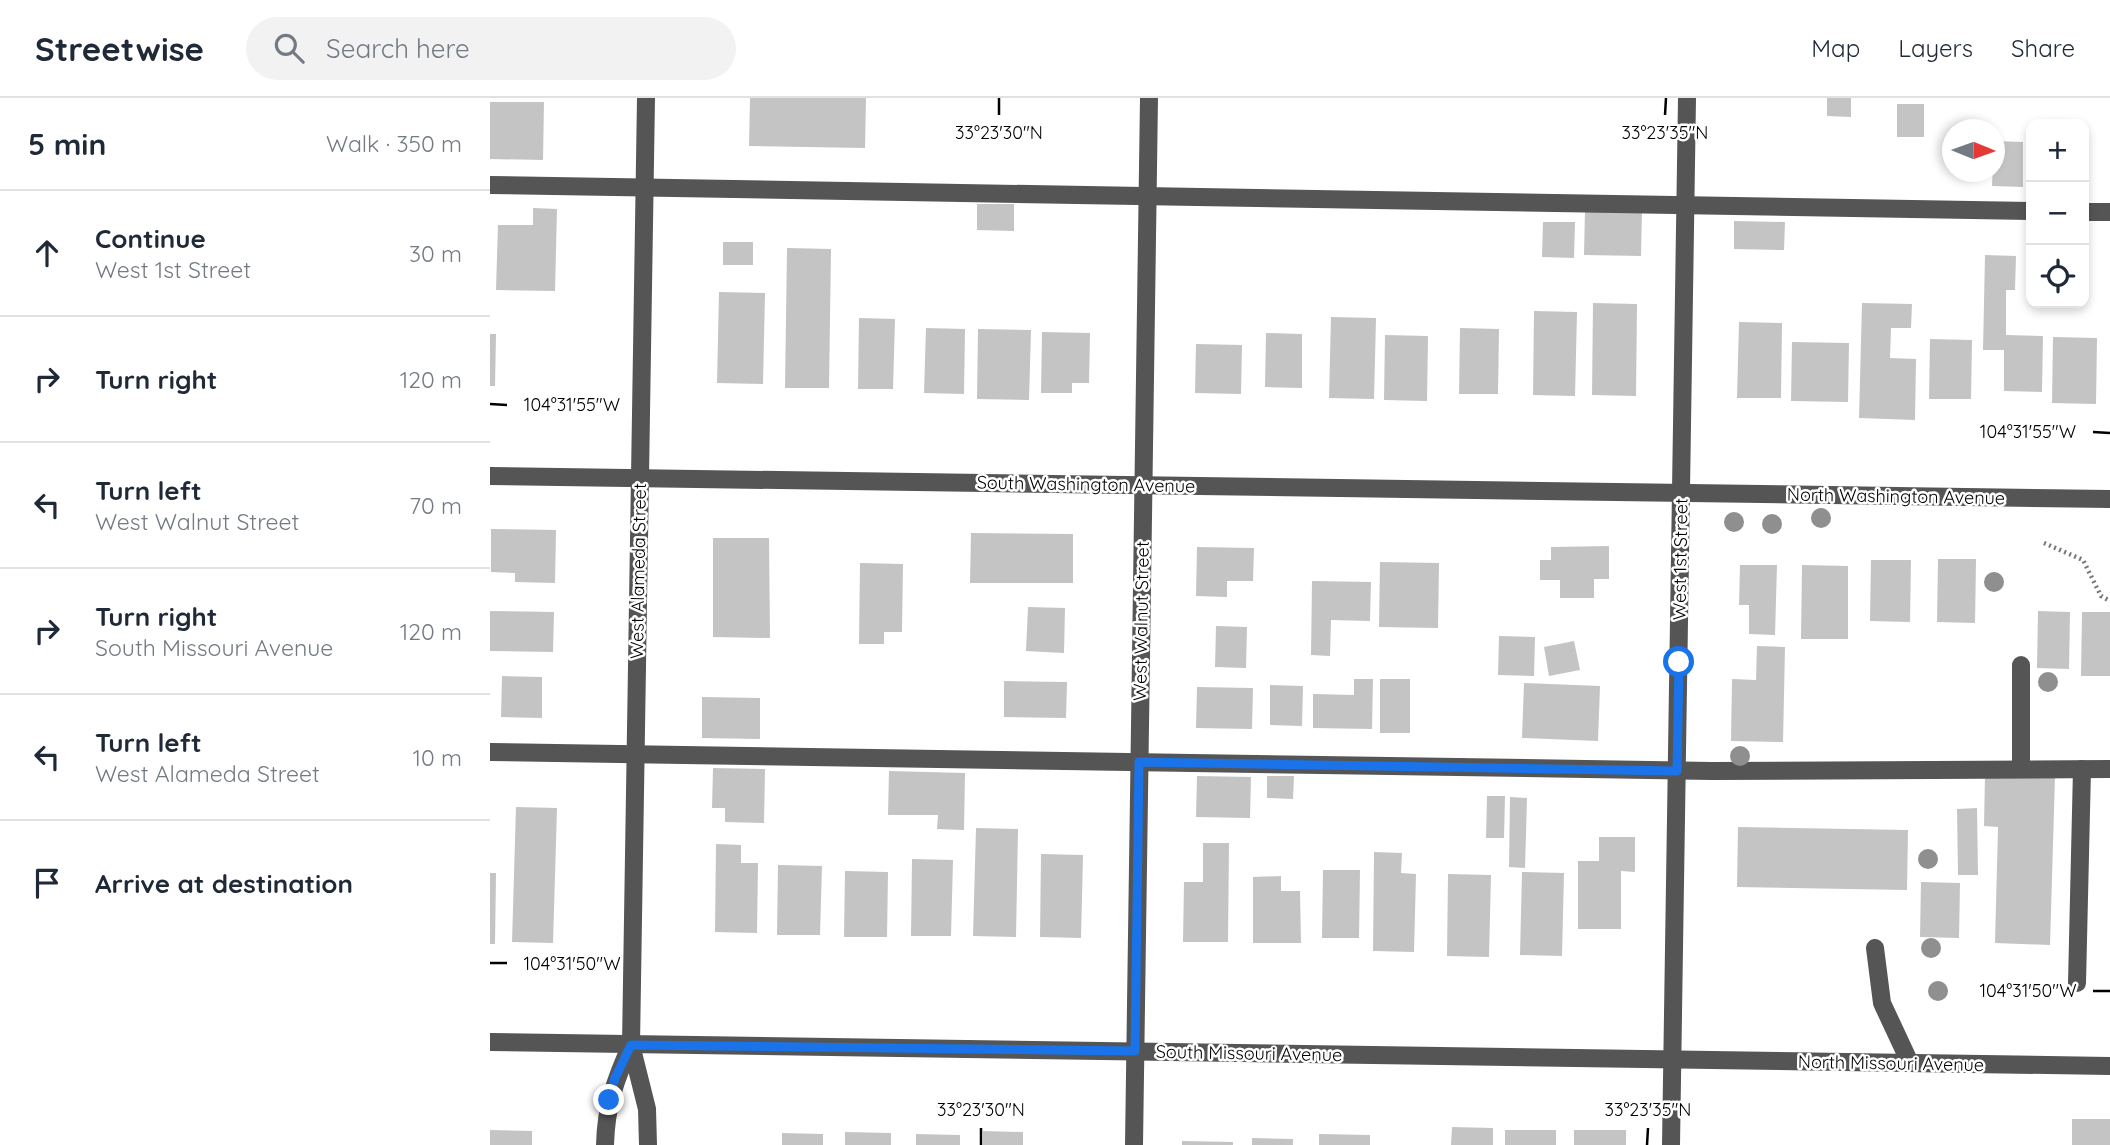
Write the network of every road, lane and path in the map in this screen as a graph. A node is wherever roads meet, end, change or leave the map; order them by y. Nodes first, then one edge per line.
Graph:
1 (646, 98) edge
2 (1149, 98) edge
3 (1687, 98) edge
4 (490, 185) edge
5 (645, 188) junction
6 (1148, 196) junction
7 (1686, 205) junction
8 (2026, 211) edge
9 (2089, 212) edge
10 (2110, 212) edge
11 (490, 476) edge
12 (640, 479) junction
13 (1143, 485) junction
14 (1681, 493) junction
15 (2110, 499) edge
16 (2044, 543) dead end
17 (2110, 601) edge
18 (2021, 665) dead end
19 (490, 752) edge
20 (636, 755) junction
21 (1139, 762) junction
22 (2021, 769) junction
23 (2082, 769) junction
24 (2110, 769) edge
25 (1677, 771) junction
26 (1875, 948) dead end
27 (2077, 984) dead end
28 (490, 1042) edge
29 (631, 1045) junction
30 (1135, 1051) junction
31 (1672, 1060) junction
32 (1910, 1063) junction
33 (2110, 1066) edge
34 (605, 1145) edge
35 (648, 1145) edge
36 (1133, 1145) edge
37 (1671, 1145) edge

1 - 5 street, West Alameda Street
2 - 6 street, West Walnut Street
3 - 7 street, West 1st Street
4 - 5 street
5 - 6 street
5 - 12 street, West Alameda Street
6 - 7 street
6 - 13 street, West Walnut Street
7 - 8 street
7 - 14 street, West 1st Street
9 - 10 street
11 - 12 street, South Washington Avenue
12 - 13 street, South Washington Avenue
12 - 20 street, West Alameda Street
13 - 14 street, South Washington Avenue
13 - 21 street, West Walnut Street
14 - 15 street, North Washington Avenue
14 - 25 street, West 1st Street
16 - 17 path
18 - 22 street
19 - 20 street
20 - 21 street
20 - 29 street, West Alameda Street
21 - 25 street
21 - 30 street, West Walnut Street
22 - 23 street
22 - 25 street
23 - 24 street
23 - 27 street
25 - 31 street, West 1st Street
26 - 32 street
28 - 29 street, South Missouri Avenue
29 - 30 street, South Missouri Avenue
29 - 34 street, West Alameda Street
29 - 35 street, West Alameda Street
30 - 31 street, South Missouri Avenue
30 - 36 street, West Walnut Street
31 - 32 street, North Missouri Avenue
31 - 37 street, West 1st Street
32 - 33 street, North Missouri Avenue

